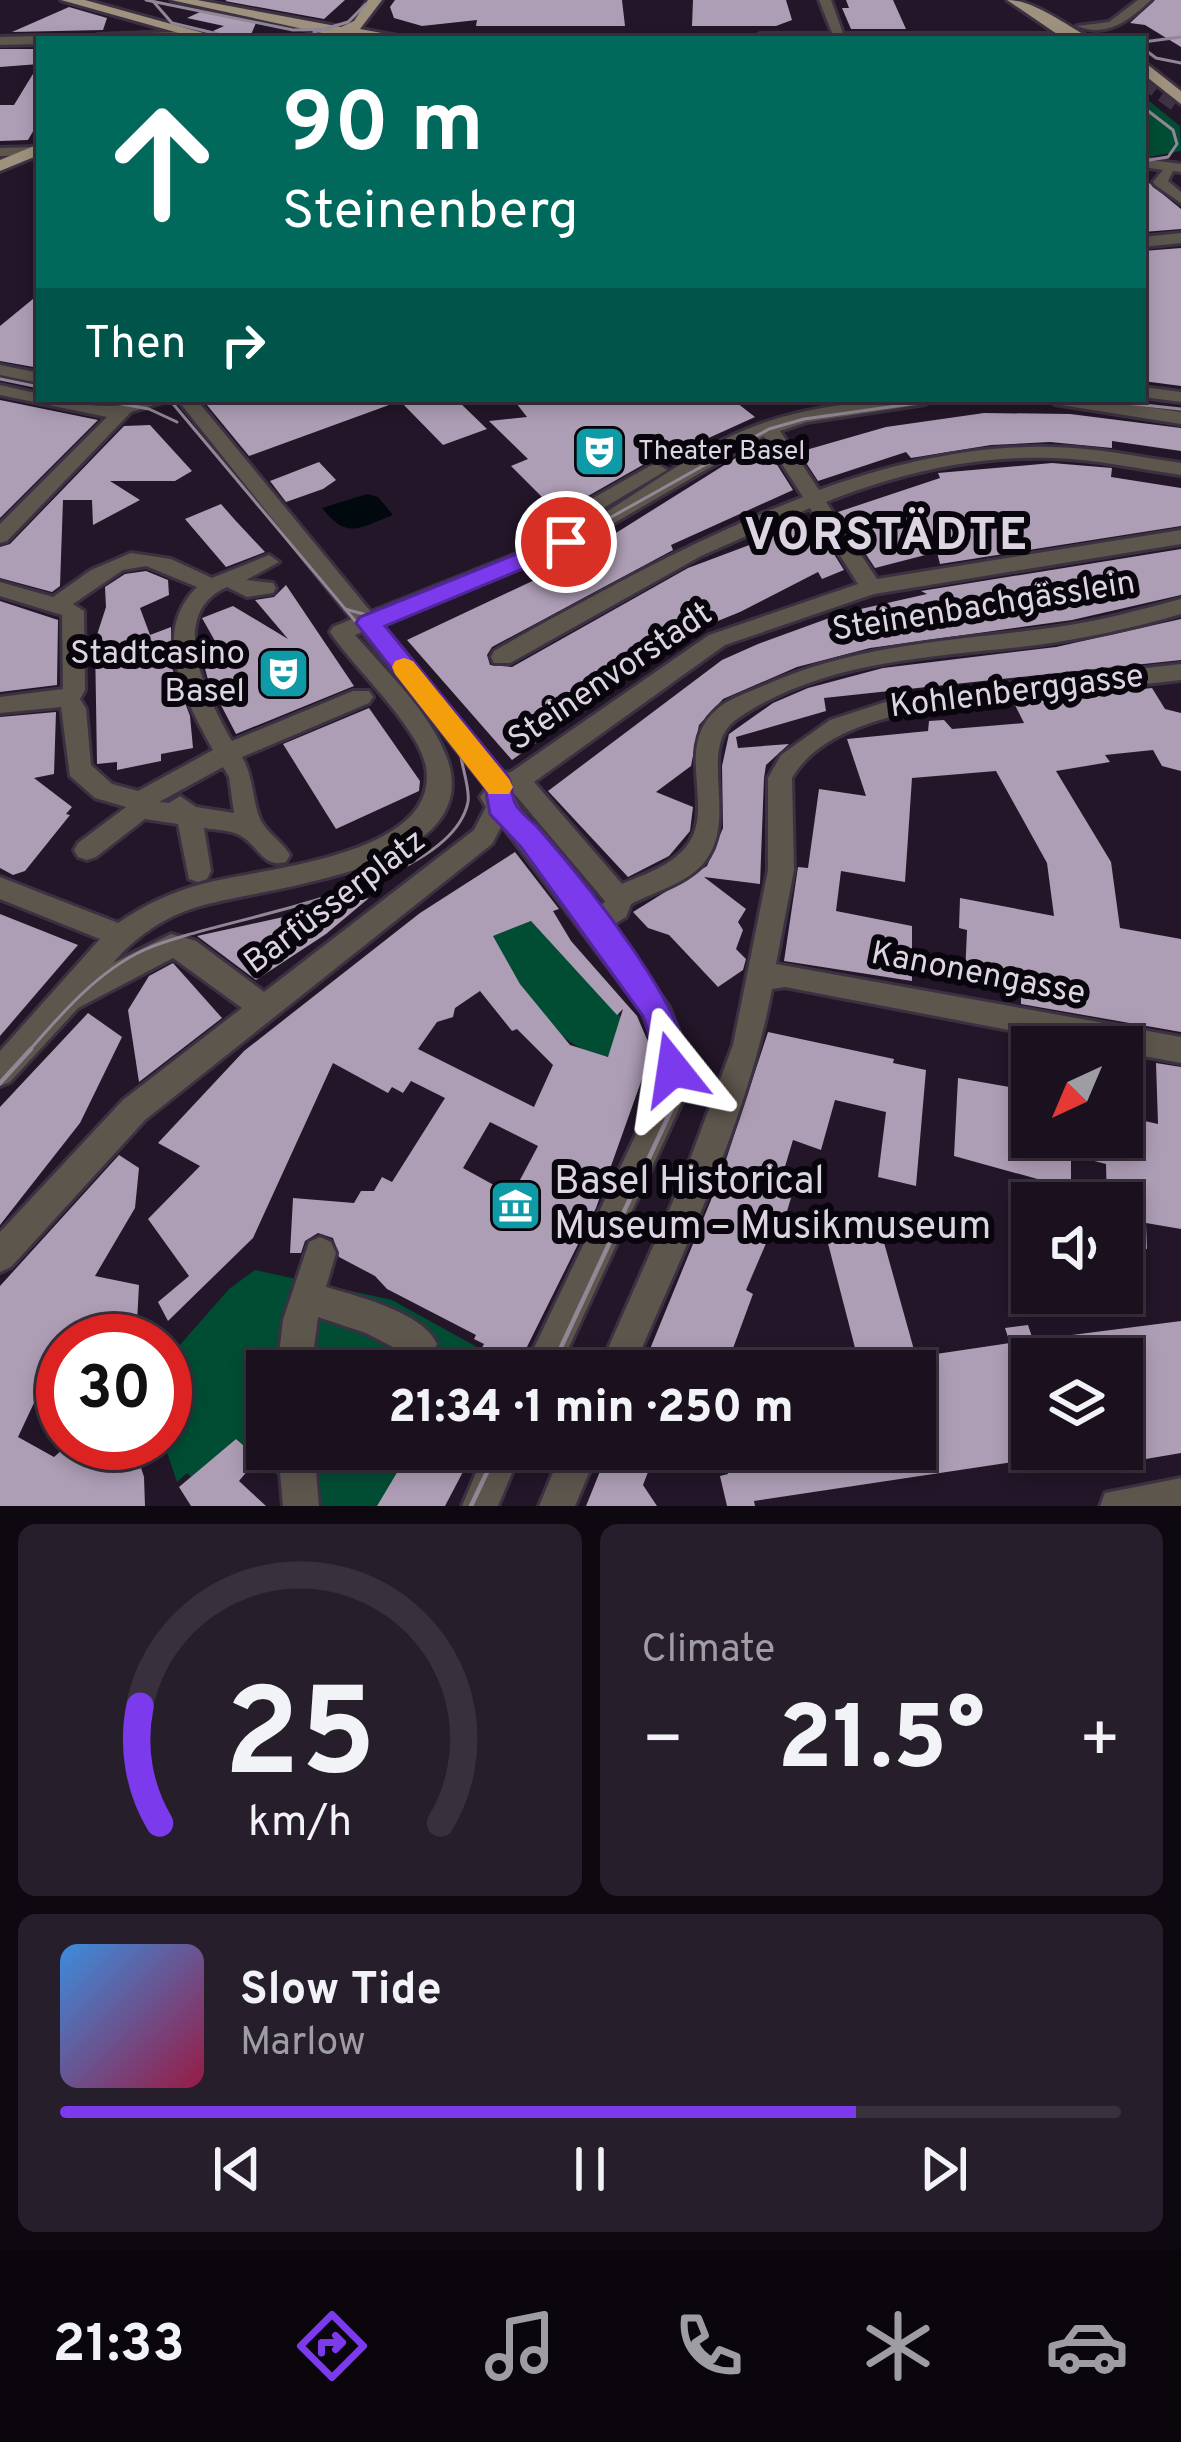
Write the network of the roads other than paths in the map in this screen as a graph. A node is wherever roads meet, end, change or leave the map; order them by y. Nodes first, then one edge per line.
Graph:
1 (68, 0) edge
2 (178, 0) edge
3 (362, 0) edge
4 (375, 0) edge
5 (825, 0) edge
6 (1014, 0) edge
7 (1031, 0) edge
8 (1045, 0) edge
9 (1145, 0) edge
10 (209, 7) junction
11 (1047, 18) junction
12 (154, 22) junction
13 (350, 30) junction
14 (287, 32) edge
15 (310, 33) edge
16 (195, 34) junction
17 (1078, 35) edge
18 (144, 36) edge
19 (169, 36) edge
20 (204, 36) edge
21 (387, 36) edge
22 (839, 36) edge
23 (1025, 36) edge
24 (36, 40) edge
25 (0, 41) edge
26 (1146, 76) edge
27 (1181, 100) edge
28 (1181, 117) edge
29 (36, 149) edge
30 (36, 150) edge
31 (0, 152) edge
32 (1181, 158) edge
33 (1146, 164) edge
34 (0, 166) edge
35 (1176, 172) edge
36 (1181, 199) edge
37 (1181, 238) edge
38 (1146, 242) edge
39 (0, 370) edge
40 (36, 377) edge
41 (0, 390) edge
42 (1146, 392) edge
43 (1181, 397) edge
44 (36, 398) edge
45 (54, 402) edge
46 (149, 402) edge
47 (187, 402) edge
48 (905, 402) edge
49 (1074, 402) edge
50 (123, 411) junction
51 (1181, 418) edge
52 (768, 428) junction
53 (1181, 470) edge
54 (813, 500) junction
55 (0, 536) edge
56 (1181, 537) edge
57 (268, 562) dead end
58 (221, 583) junction
59 (871, 587) junction
60 (265, 588) dead end
61 (0, 589) edge
62 (57, 605) junction
63 (1181, 606) edge
64 (354, 628) junction
65 (502, 657) dead end
66 (1181, 672) edge
67 (361, 697) dead end
68 (68, 698) junction
69 (0, 705) edge
70 (235, 767) junction
71 (177, 799) junction
72 (504, 801) junction
73 (248, 825) junction
74 (87, 850) dead end
75 (277, 855) dead end
76 (198, 871) dead end
77 (1, 889) edge
78 (618, 898) junction
79 (594, 922) junction
80 (122, 936) junction
81 (761, 979) junction
82 (67, 1000) junction
83 (266, 1010) junction
84 (1181, 1050) edge
85 (0, 1072) edge
86 (320, 1253) dead end
87 (0, 1256) edge
88 (306, 1297) junction
89 (420, 1344) dead end
90 (297, 1350) edge
91 (550, 1350) edge
92 (624, 1350) edge
93 (298, 1470) edge
94 (495, 1470) edge
95 (572, 1470) edge
96 (1181, 1496) edge
97 (302, 1506) edge
98 (480, 1506) edge
99 (557, 1506) edge
100 (1118, 1506) edge

1 - 12 main road
2 - 10 main road
3 - 15 main road
4 - 13 main road
5 - 22 street
6 - 11 main road
7 - 11 main road
8 - 17 main road
9 - 17 street
10 - 12 main road
10 - 14 main road
11 - 17 main road
11 - 23 main road
12 - 16 main road
12 - 18 street
13 - 15 main road
13 - 21 main road
14 - 15 main road
16 - 19 street
16 - 20 main road
24 - 25 street
26 - 27 main road
26 - 28 main road
29 - 31 street
30 - 34 main road
32 - 33 street
33 - 35 street
35 - 36 street
37 - 38 street
39 - 40 street
41 - 44 street
42 - 43 street
45 - 50 street
46 - 50 street
47 - 64 street
48 - 52 street
49 - 51 street
50 - 55 street
52 - 54 street
52 - 64 street
53 - 54 street
54 - 59 street
54 - 65 street
56 - 59 street, Steinenvorstadt
57 - 58 street
58 - 60 street
58 - 62 street
58 - 70 street
59 - 72 street, Steinenvorstadt
61 - 62 street
62 - 68 street
63 - 78 street, Steinenbachgässlein
64 - 72 street
64 - 80 street, Barfüsserplatz
66 - 81 street, Kohlenberggasse
67 - 70 street
68 - 69 street
68 - 71 street
70 - 71 street
70 - 73 street
71 - 73 street
71 - 74 street
71 - 76 street
72 - 78 street
72 - 79 street
72 - 83 street, Barfüsserplatz
73 - 75 street
77 - 80 street
78 - 79 street, Steinenbachgässlein
79 - 91 street
80 - 82 street, Barfüsserplatz
81 - 84 street, Kanonengasse
81 - 92 street, Kohlenberggasse
82 - 83 street, Barfüsserplatz
82 - 85 street
83 - 87 street
86 - 88 street
88 - 89 street
88 - 90 street
93 - 97 street
94 - 98 street
95 - 99 street
96 - 100 street

